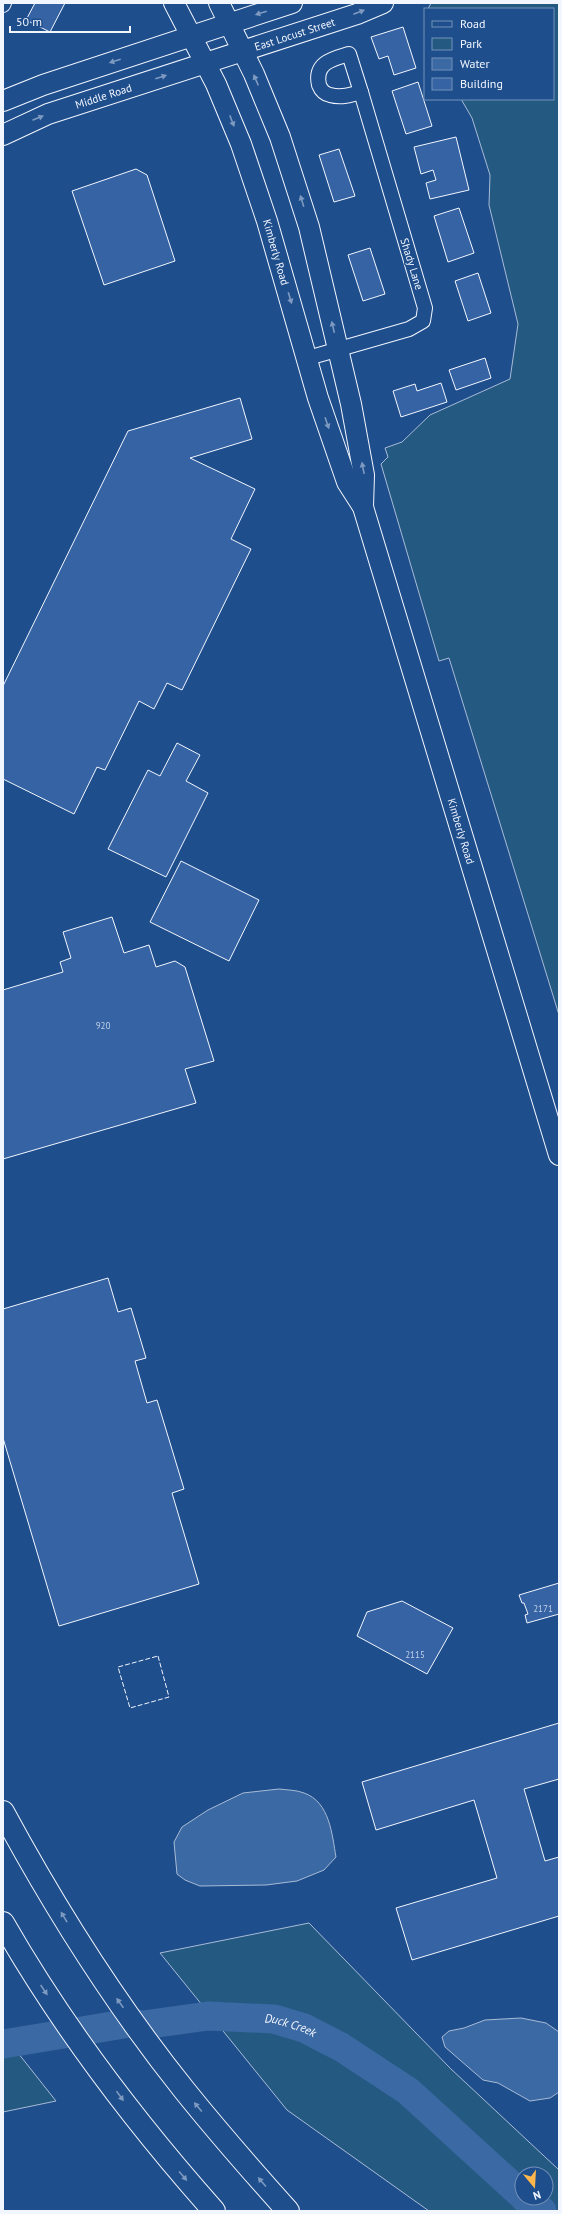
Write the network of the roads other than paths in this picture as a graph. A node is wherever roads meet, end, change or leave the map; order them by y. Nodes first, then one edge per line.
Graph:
1 (174, 3) edge
2 (219, 3) edge
3 (292, 3) edge
4 (383, 3) edge
5 (229, 23) junction
6 (191, 36) junction
7 (243, 51) junction
8 (205, 63) junction
9 (361, 92) dead end
10 (3, 101) edge
11 (3, 135) edge
12 (338, 350) junction
13 (308, 358) junction
14 (363, 507) junction
15 (559, 1155) edge
16 (3, 1812) edge
17 (3, 1923) edge
18 (214, 2211) edge
19 (288, 2211) edge

1 - 6 main road, Kimberly Road
2 - 5 main road, Kimberly Road
3 -> 5 main road
7 -> 4 main road, East Locust Street
5 - 6 main road
5 - 7 main road, Kimberly Road
6 - 8 main road, Kimberly Road
6 -> 10 main road
7 - 8 main road, East Locust Street
12 -> 7 main road, Kimberly Road
11 -> 8 main road, Middle Road
8 -> 13 main road, Kimberly Road
9 - 12 street, Shady Lane
12 - 13 street, Shady Lane
14 -> 12 main road, Kimberly Road
13 -> 14 main road, Kimberly Road
14 - 15 main road, Kimberly Road
19 -> 16 highway
17 -> 18 highway

